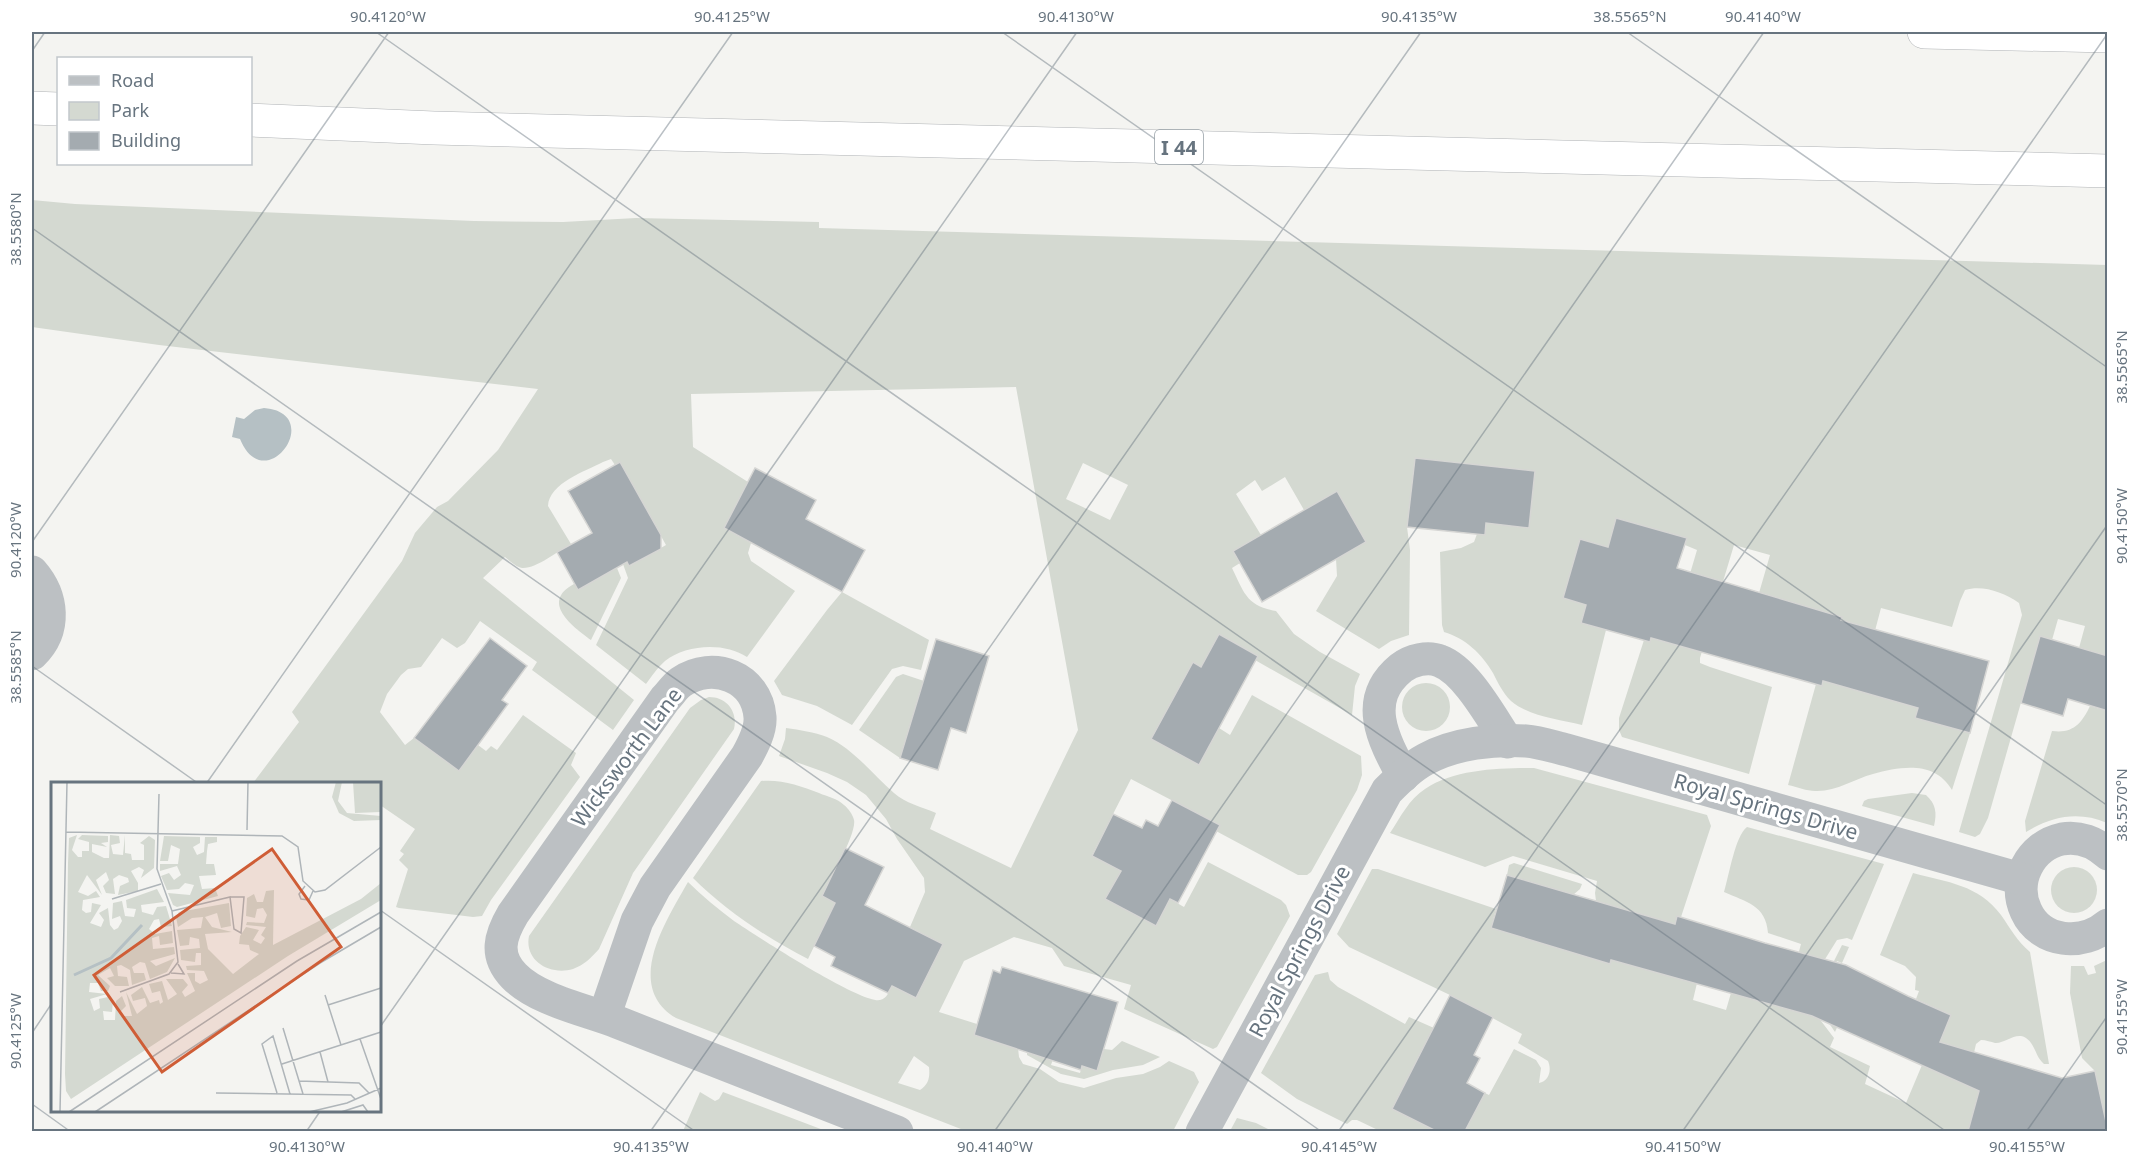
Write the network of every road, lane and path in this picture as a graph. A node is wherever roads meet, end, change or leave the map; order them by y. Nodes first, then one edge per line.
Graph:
1 (1924, 32) edge
2 (2108, 36) edge
3 (32, 108) edge
4 (57, 109) edge
5 (252, 120) edge
6 (2108, 171) edge
7 (32, 572) edge
8 (32, 654) edge
9 (1508, 742) junction
10 (1403, 776) junction
11 (2108, 854) edge
12 (2021, 879) junction
13 (2108, 925) edge
14 (604, 1017) junction
15 (897, 1131) edge
16 (1202, 1131) edge

1 - 2 highway
3 - 4 highway
5 - 6 highway, I 44
7 - 8 street
9 - 10 street, Royal Springs Drive
9 - 10 street
9 - 12 street, Royal Springs Drive
10 - 16 street, Royal Springs Drive
11 - 12 street
12 - 13 street
14 - 14 street, Wicksworth Lane
14 - 15 street, Wicksworth Lane

